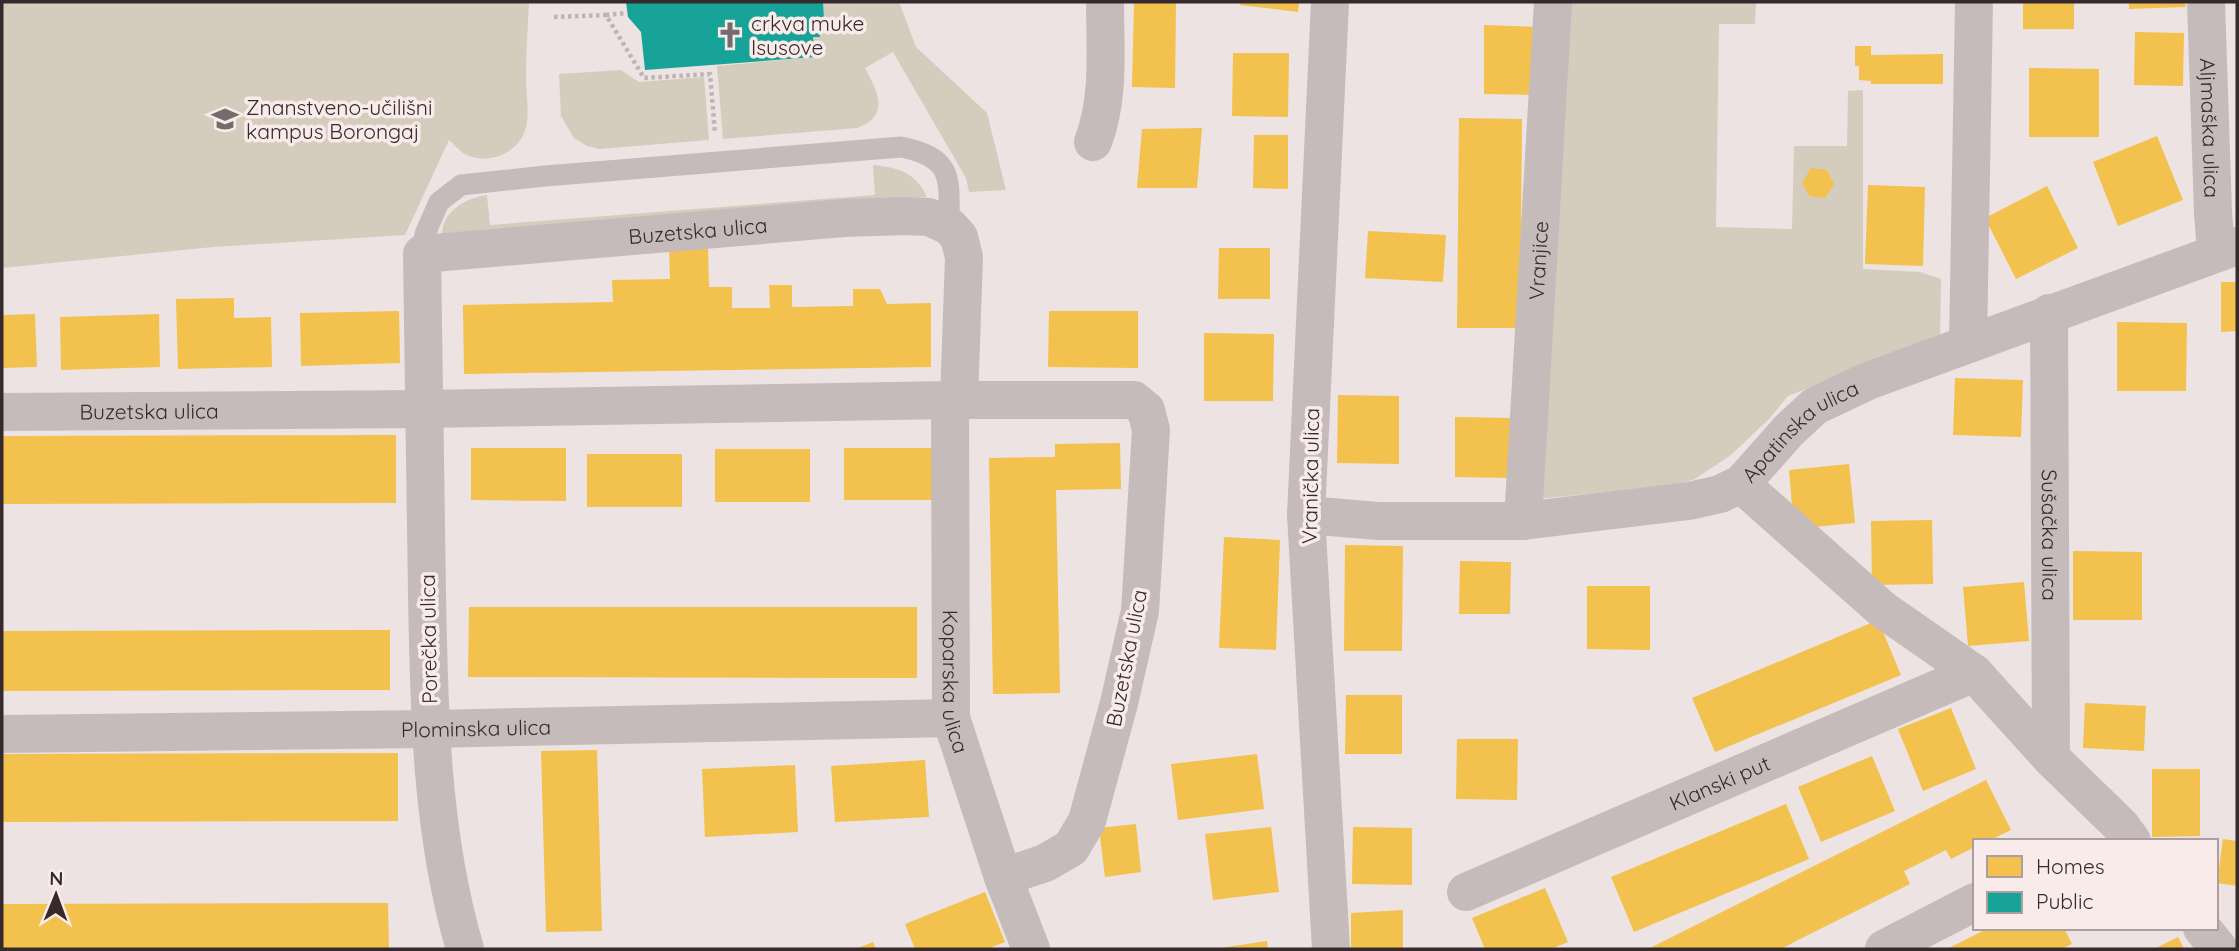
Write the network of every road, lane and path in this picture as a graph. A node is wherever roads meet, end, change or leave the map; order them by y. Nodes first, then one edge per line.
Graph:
1 (1105, 2) edge
2 (1330, 2) edge
3 (1553, 2) edge
4 (1974, 2) edge
5 (2206, 2) edge
6 (627, 13) dead end
7 (606, 15) junction
8 (554, 17) dead end
9 (1093, 142) dead end
10 (718, 162) junction
11 (949, 226) junction
12 (2227, 249) edge
13 (422, 254) junction
14 (2049, 313) junction
15 (1968, 344) junction
16 (955, 400) junction
17 (423, 409) junction
18 (2, 412) edge
19 (1741, 484) junction
20 (1306, 515) junction
21 (1523, 521) junction
22 (1973, 673) junction
23 (951, 718) junction
24 (430, 729) junction
25 (2, 734) edge
26 (2051, 758) junction
27 (2115, 836) edge
28 (1003, 877) junction
29 (1466, 892) dead end
30 (1973, 903) edge
31 (2204, 930) edge
32 (465, 949) edge
33 (1031, 949) edge
34 (1331, 949) edge
35 (1884, 949) edge
36 (2219, 949) edge

1 - 9 street
2 - 20 street, Vranička ulica
3 - 21 street, Vranjice
4 - 15 street
5 - 12 street, Aljmaška ulica
6 - 7 path
7 - 8 path
7 - 10 path
10 - 11 lane
10 - 13 lane
11 - 13 street, Buzetska ulica
11 - 16 street
12 - 14 street, Apatinska ulica
13 - 17 street
14 - 15 street, Apatinska ulica
14 - 26 street, Sušačka ulica
15 - 19 street, Apatinska ulica
16 - 17 street, Buzetska ulica
16 - 23 street, Koparska ulica
16 - 28 street, Buzetska ulica
17 - 18 street, Buzetska ulica
17 - 24 street, Porečka ulica
19 - 21 street, Apatinska ulica
19 - 22 street
20 - 21 street, Apatinska ulica
20 - 34 street, Vranička ulica
22 - 26 street
22 - 29 street, Klanski put
23 - 24 street, Plominska ulica
23 - 28 street, Koparska ulica
24 - 25 street, Plominska ulica
24 - 32 street, Porečka ulica
26 - 27 street
28 - 33 street, Koparska ulica
30 - 35 street
31 - 36 street

